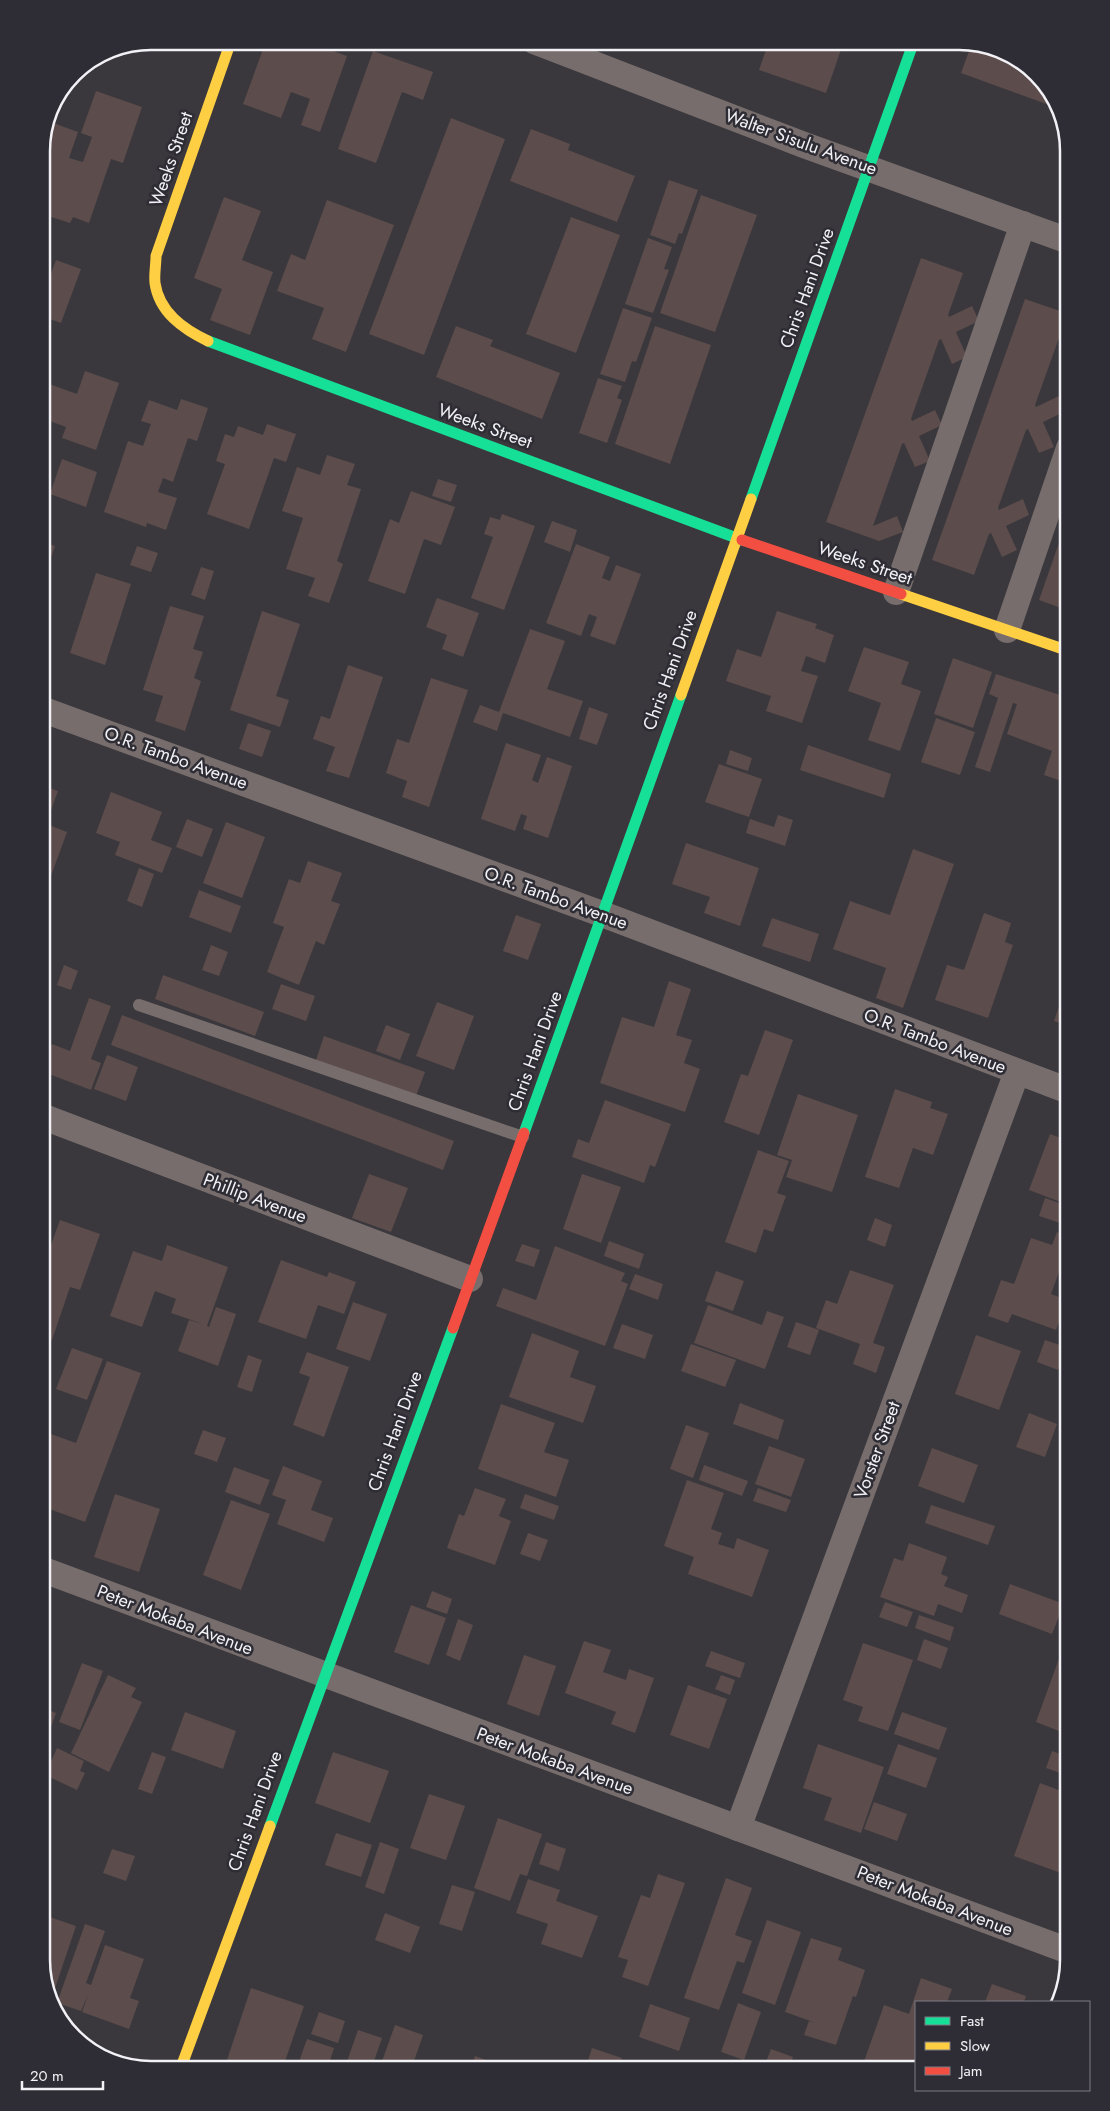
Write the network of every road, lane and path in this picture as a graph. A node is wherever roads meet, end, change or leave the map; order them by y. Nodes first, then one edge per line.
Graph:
1 (228, 50) edge
2 (558, 50) edge
3 (911, 50) edge
4 (869, 167) junction
5 (1023, 224) junction
6 (1060, 238) edge
7 (1060, 474) edge
8 (736, 538) junction
9 (896, 592) junction
10 (1007, 630) junction
11 (1060, 648) edge
12 (50, 712) edge
13 (602, 914) junction
14 (139, 1005) dead end
15 (1017, 1072) junction
16 (1060, 1088) edge
17 (50, 1119) edge
18 (523, 1137) junction
19 (470, 1279) junction
20 (50, 1572) edge
21 (324, 1676) junction
22 (738, 1828) junction
23 (1060, 1949) edge
24 (183, 2061) edge

1 - 8 street, Weeks Street
2 - 4 street, Walter Sisulu Avenue
3 - 4 street, Chris Hani Drive
4 - 5 street, Walter Sisulu Avenue
4 - 8 street, Chris Hani Drive
5 - 6 street, Walter Sisulu Avenue
5 - 9 street
7 - 10 street
8 - 9 street, Weeks Street
8 - 13 street, Chris Hani Drive
9 - 10 street, Weeks Street
10 - 11 street, Weeks Street
12 - 13 street, O.R. Tambo Avenue
13 - 15 street, O.R. Tambo Avenue
13 - 18 street, Chris Hani Drive
14 - 18 lane
15 - 16 street, O.R. Tambo Avenue
15 - 22 street, Vorster Street
17 - 19 street, Phillip Avenue
18 - 19 street, Chris Hani Drive
19 - 21 street, Chris Hani Drive
20 - 21 street, Peter Mokaba Avenue
21 - 22 street, Peter Mokaba Avenue
21 - 24 street, Chris Hani Drive
22 - 23 street, Peter Mokaba Avenue

